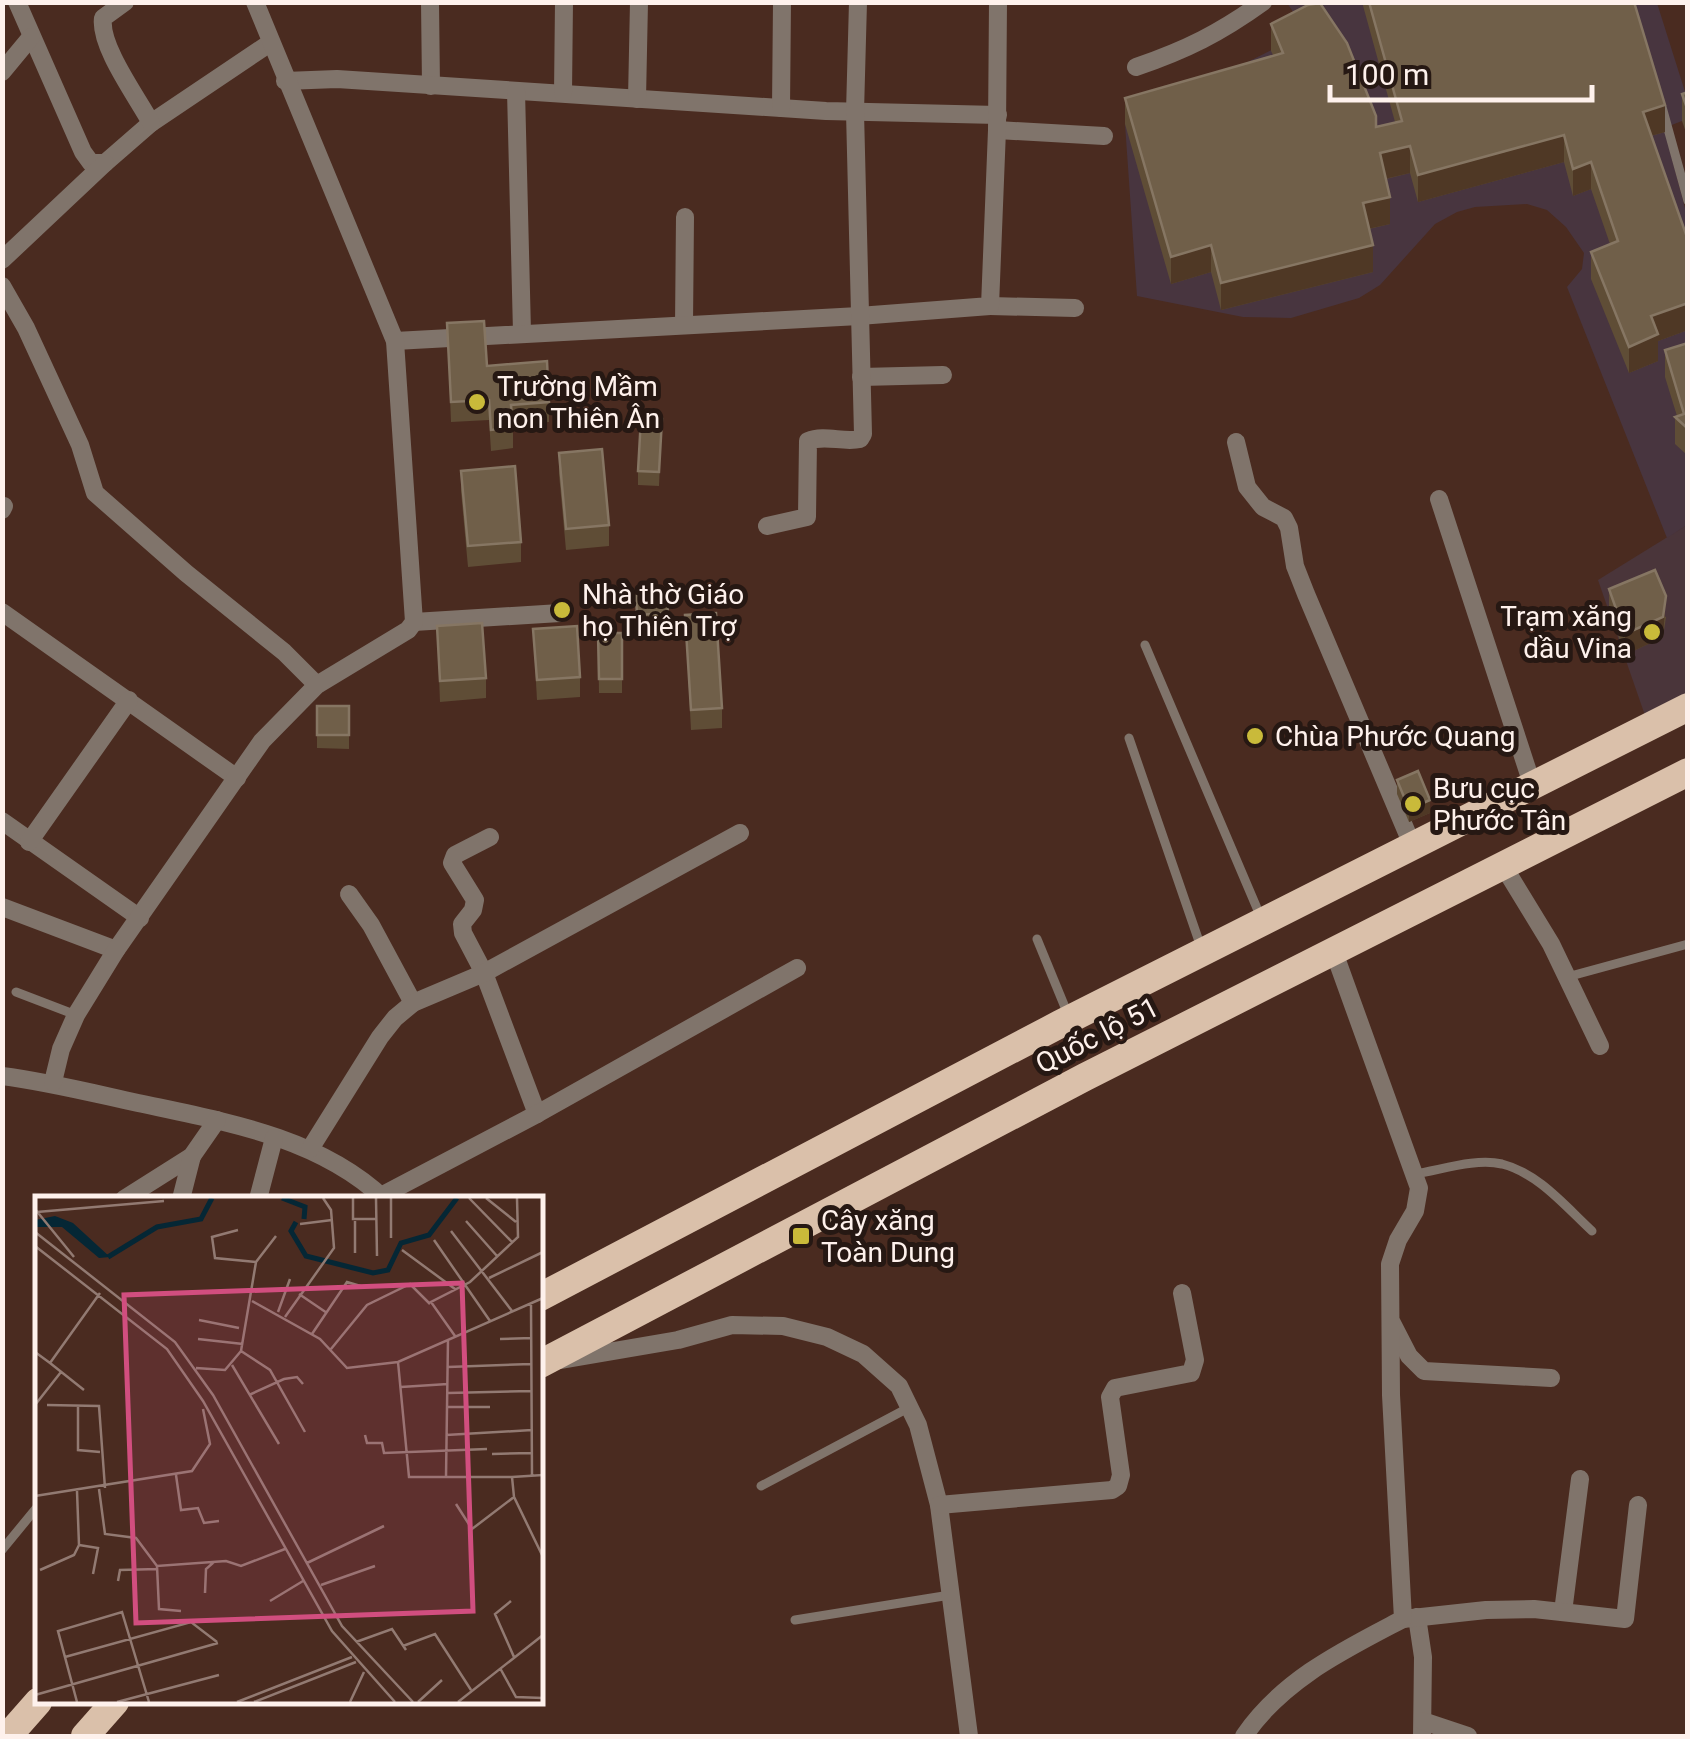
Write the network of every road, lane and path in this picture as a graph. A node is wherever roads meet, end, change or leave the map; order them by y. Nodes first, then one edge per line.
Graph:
1 (17, 2) edge
2 (125, 2) edge
3 (255, 2) edge
4 (430, 2) edge
5 (564, 2) edge
6 (638, 2) edge
7 (782, 2) edge
8 (858, 2) edge
9 (998, 2) edge
10 (1263, 2) edge
11 (32, 37) junction
12 (270, 43) junction
13 (1136, 67) dead end
14 (2, 72) edge
15 (286, 80) junction
16 (431, 86) junction
17 (516, 91) junction
18 (563, 93) junction
19 (1658, 93) edge
20 (637, 99) junction
21 (781, 108) junction
22 (854, 112) junction
23 (998, 122) junction
24 (151, 123) junction
25 (1104, 136) dead end
26 (106, 164) junction
27 (1688, 201) edge
28 (685, 217) dead end
29 (2, 260) edge
30 (2, 286) edge
31 (990, 306) junction
32 (1075, 308) dead end
33 (859, 316) junction
34 (684, 325) junction
35 (522, 332) junction
36 (396, 341) junction
37 (943, 375) dead end
38 (861, 377) junction
39 (1236, 442) dead end
40 (1439, 498) dead end
41 (766, 526) dead end
42 (560, 614) dead end
43 (4, 615) edge
44 (414, 622) junction
45 (1145, 645) dead end
46 (317, 685) junction
47 (129, 700) junction
48 (1688, 706) edge
49 (1129, 738) dead end
50 (1688, 772) edge
51 (237, 778) junction
52 (1533, 787) junction
53 (2, 821) edge
54 (740, 833) dead end
55 (490, 836) dead end
56 (29, 842) junction
57 (1413, 847) junction
58 (1504, 867) junction
59 (349, 894) dead end
60 (2, 906) edge
61 (140, 918) junction
62 (1263, 922) junction
63 (1036, 938) dead end
64 (1688, 944) edge
65 (116, 950) junction
66 (1203, 952) junction
67 (1334, 952) junction
68 (797, 968) dead end
69 (484, 973) junction
70 (1567, 977) junction
71 (16, 992) dead end
72 (413, 1004) junction
73 (76, 1014) junction
74 (1070, 1019) junction
75 (1600, 1046) dead end
76 (2, 1076) edge
77 (53, 1082) junction
78 (536, 1114) junction
79 (217, 1120) junction
80 (274, 1138) junction
81 (310, 1149) junction
82 (192, 1156) junction
83 (1414, 1174) junction
84 (129, 1196) edge
85 (182, 1196) edge
86 (259, 1196) edge
87 (381, 1196) edge
88 (385, 1196) edge
89 (1592, 1230) dead end
90 (1182, 1292) dead end
91 (542, 1296) edge
92 (1390, 1318) junction
93 (543, 1362) edge
94 (1551, 1378) dead end
95 (910, 1407) junction
96 (1580, 1478) dead end
97 (761, 1486) dead end
98 (939, 1505) junction
99 (1638, 1505) dead end
100 (35, 1510) edge
101 (2, 1550) edge
102 (950, 1594) junction
103 (1563, 1612) junction
104 (1410, 1618) junction
105 (795, 1620) dead end
106 (36, 1704) edge
107 (113, 1704) edge
108 (1422, 1729) edge
109 (8, 1736) edge
110 (85, 1736) edge
111 (969, 1736) edge
112 (1244, 1736) edge
113 (1468, 1736) edge

1 - 11 street
2 - 24 street
3 - 12 street
4 - 16 street
5 - 18 street
6 - 20 street
7 - 21 street
8 - 22 street
9 - 23 street
10 - 13 street
11 - 14 street
11 - 26 street
12 - 15 street
12 - 24 street
15 - 16 street
15 - 36 street
16 - 17 street
17 - 18 street
17 - 35 street
18 - 20 street
19 - 27 lane
20 - 21 street
21 - 22 street
22 - 23 street
22 - 33 street
23 - 25 street
23 - 31 street
24 - 26 street
26 - 29 street
28 - 34 street
30 - 46 street
31 - 32 street
31 - 33 street
33 - 34 street
33 - 38 street
34 - 35 street
35 - 36 street
36 - 44 street
37 - 38 street
38 - 41 street
39 - 57 street
40 - 52 street
42 - 44 street
43 - 47 street
44 - 46 street
45 - 62 lane
46 - 51 street
47 - 51 street
47 - 56 street
48 - 52 highway, Quốc lộ 51
49 - 66 lane
50 - 58 highway, Quốc lộ 51
51 - 61 street
52 - 57 highway, Quốc lộ 51
53 - 56 street
54 - 69 street
55 - 69 street
56 - 61 street
57 - 62 highway, Quốc lộ 51
58 - 67 highway, Quốc lộ 51
58 - 70 street
59 - 72 street
60 - 65 street
61 - 65 street
62 - 66 highway, Quốc lộ 51
63 - 74 lane
64 - 70 lane
65 - 73 street
66 - 74 highway, Quốc lộ 51
67 - 83 street
67 - 93 highway, Quốc lộ 51
68 - 78 street
69 - 72 street
69 - 78 street
70 - 75 street
71 - 73 lane
72 - 81 street
73 - 77 street
74 - 91 highway, Quốc lộ 51
76 - 77 street
77 - 79 street
78 - 88 street
79 - 80 street
79 - 82 street
80 - 81 street
80 - 86 street
81 - 87 street
82 - 84 street
82 - 85 street
83 - 89 lane
83 - 92 street
90 - 98 street
92 - 94 street
92 - 104 street
93 - 95 street
95 - 97 lane
95 - 98 street
96 - 103 street
98 - 102 street
99 - 103 street
100 - 101 lane
102 - 105 lane
102 - 111 street
103 - 104 street
104 - 108 street
104 - 112 street
106 - 109 highway
107 - 110 highway
108 - 113 street

